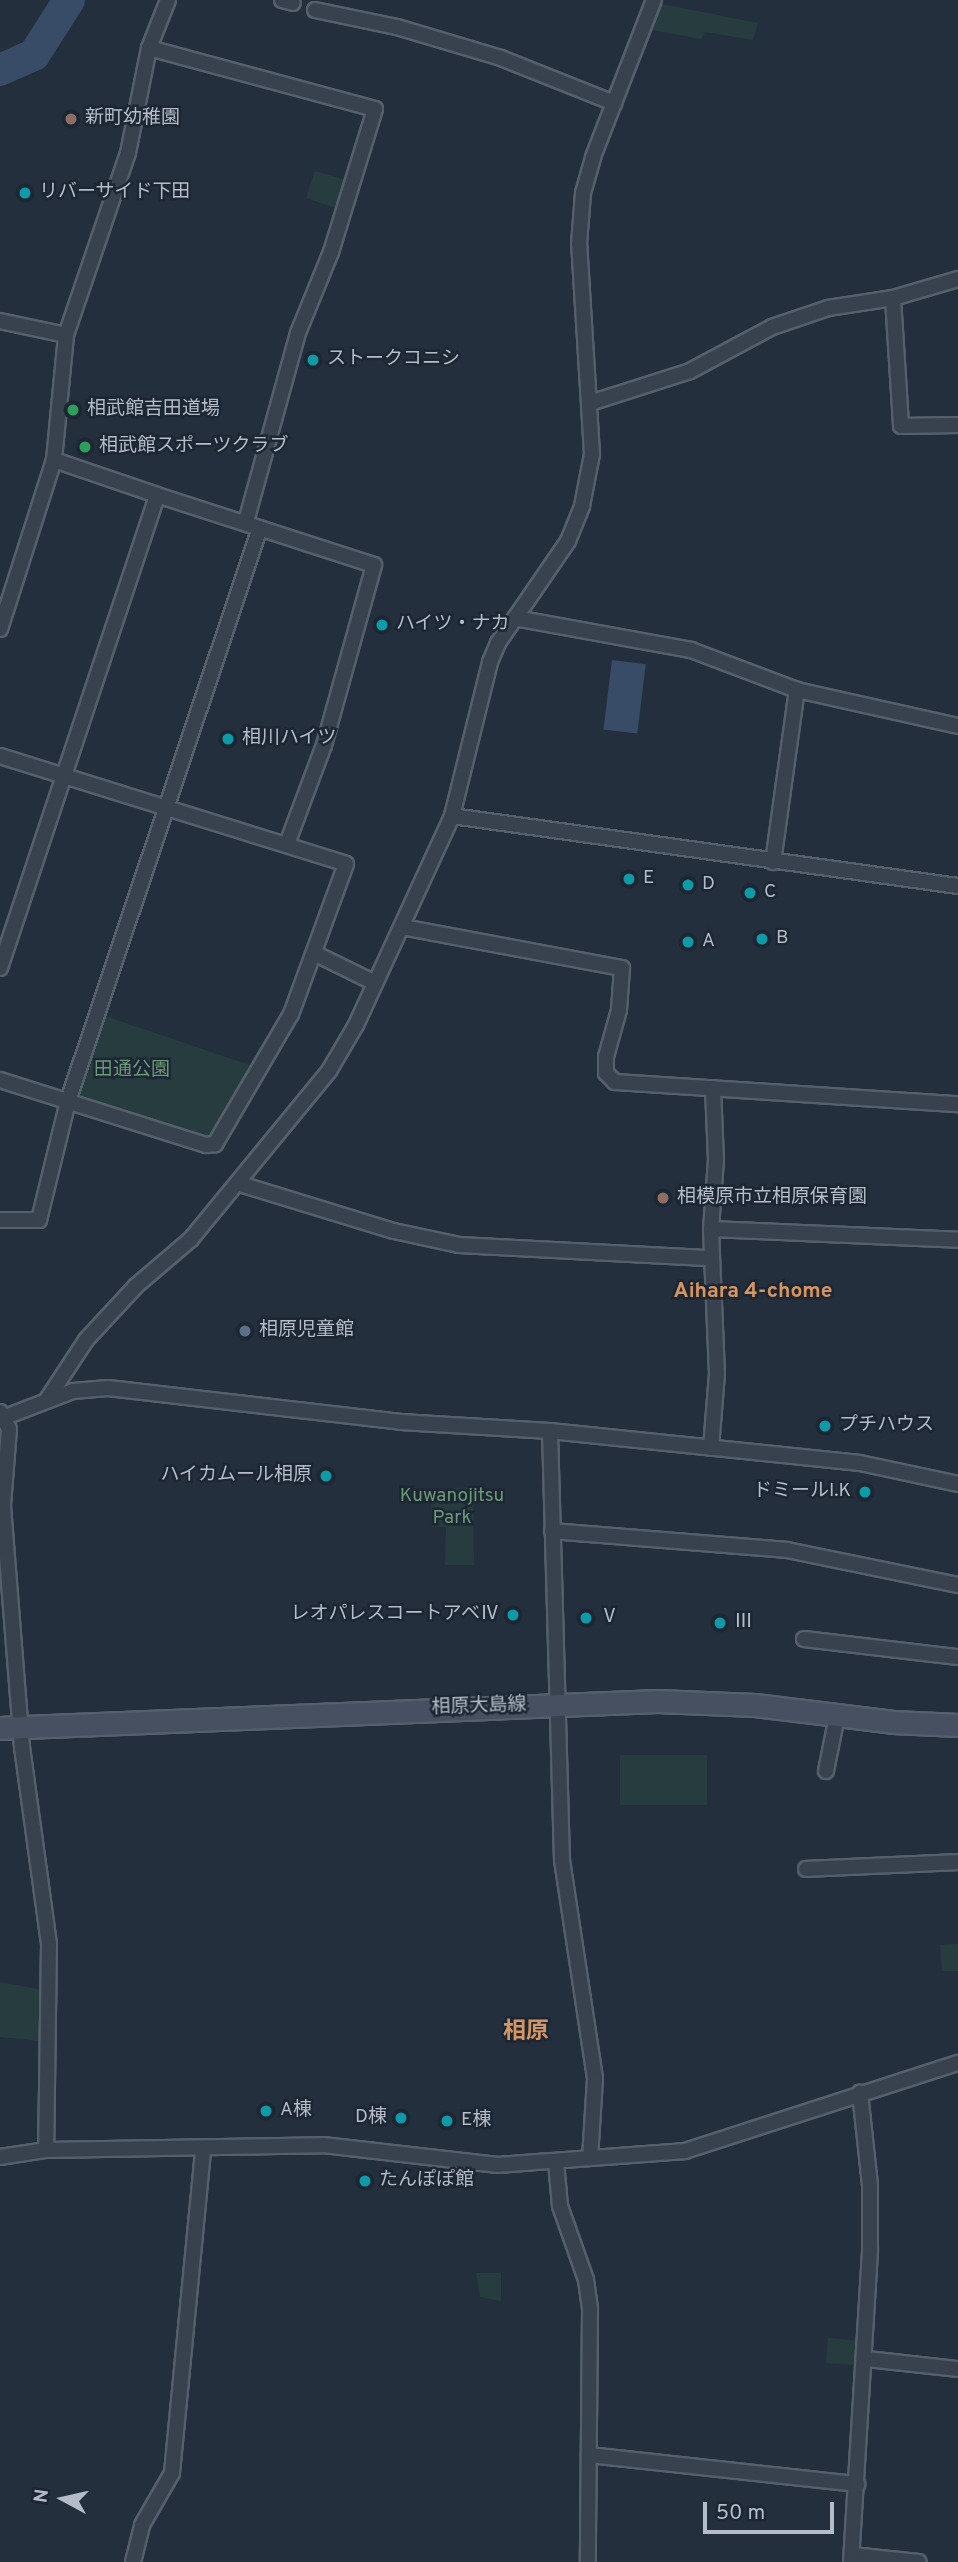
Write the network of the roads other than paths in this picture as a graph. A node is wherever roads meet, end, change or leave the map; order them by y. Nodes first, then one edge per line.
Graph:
1 (168, 0) edge
2 (654, 0) edge
3 (315, 10) dead end
4 (149, 48) junction
5 (614, 103) junction
6 (958, 279) edge
7 (893, 298) junction
8 (0, 320) edge
9 (66, 335) junction
10 (590, 403) junction
11 (958, 425) edge
12 (54, 460) junction
13 (157, 495) junction
14 (253, 525) junction
15 (515, 618) junction
16 (0, 629) edge
17 (797, 690) junction
18 (958, 726) edge
19 (0, 757) edge
20 (64, 776) junction
21 (167, 807) junction
22 (452, 816) junction
23 (287, 844) junction
24 (774, 863) junction
25 (958, 886) edge
26 (402, 927) junction
27 (316, 954) junction
28 (0, 968) edge
29 (375, 983) junction
30 (0, 1080) edge
31 (713, 1088) junction
32 (68, 1101) junction
33 (958, 1104) edge
34 (240, 1184) junction
35 (0, 1220) edge
36 (710, 1229) junction
37 (958, 1240) edge
38 (711, 1258) junction
39 (46, 1401) junction
40 (2, 1416) edge
41 (550, 1431) junction
42 (711, 1448) junction
43 (958, 1484) edge
44 (552, 1531) junction
45 (958, 1585) edge
46 (804, 1639) dead end
47 (958, 1657) edge
48 (559, 1705) junction
49 (837, 1716) junction
50 (958, 1724) edge
51 (11, 1727) edge
52 (826, 1771) dead end
53 (958, 1862) edge
54 (806, 1869) dead end
55 (958, 2063) edge
56 (860, 2093) junction
57 (46, 2150) junction
58 (204, 2150) junction
59 (0, 2157) edge
60 (590, 2158) junction
61 (556, 2162) junction
62 (867, 2359) junction
63 (958, 2369) edge
64 (589, 2455) junction
65 (857, 2484) junction
66 (852, 2558) edge
67 (133, 2562) edge
68 (588, 2562) edge
69 (919, 2562) edge

1 - 4 street
2 - 5 street
3 - 5 street
4 - 9 street
4 - 14 street
5 - 10 street
6 - 7 street
7 - 10 street
7 - 11 street
8 - 9 street
9 - 12 street
10 - 15 street
12 - 13 street
12 - 16 street
13 - 14 street
13 - 20 street
14 - 21 street
14 - 23 street
15 - 17 street
15 - 22 street
17 - 18 street
17 - 24 street
19 - 20 street
20 - 21 street
20 - 28 street
21 - 23 street
21 - 32 street
22 - 24 street
22 - 26 street
23 - 27 street
24 - 25 street
26 - 29 street
26 - 31 street
27 - 29 street
27 - 32 street
29 - 34 street
30 - 32 street
31 - 33 street
31 - 36 street
32 - 35 street
34 - 38 street
34 - 39 street
36 - 37 street
36 - 38 street
38 - 42 street
39 - 40 street
39 - 41 street
40 - 51 street
41 - 42 street
41 - 44 street
42 - 43 street
44 - 45 street
44 - 48 street
46 - 47 street
48 - 49 street, 相原大島線
48 - 51 street, 相原大島線
48 - 60 street
49 - 50 street, 相原大島線
49 - 52 street
51 - 57 street
53 - 54 street
55 - 56 street
56 - 60 street
56 - 62 street
57 - 58 street
57 - 59 street
58 - 61 street
58 - 67 street
60 - 61 street
61 - 64 street
62 - 63 street
62 - 65 street
64 - 65 street
64 - 68 street
65 - 66 street
66 - 69 street

